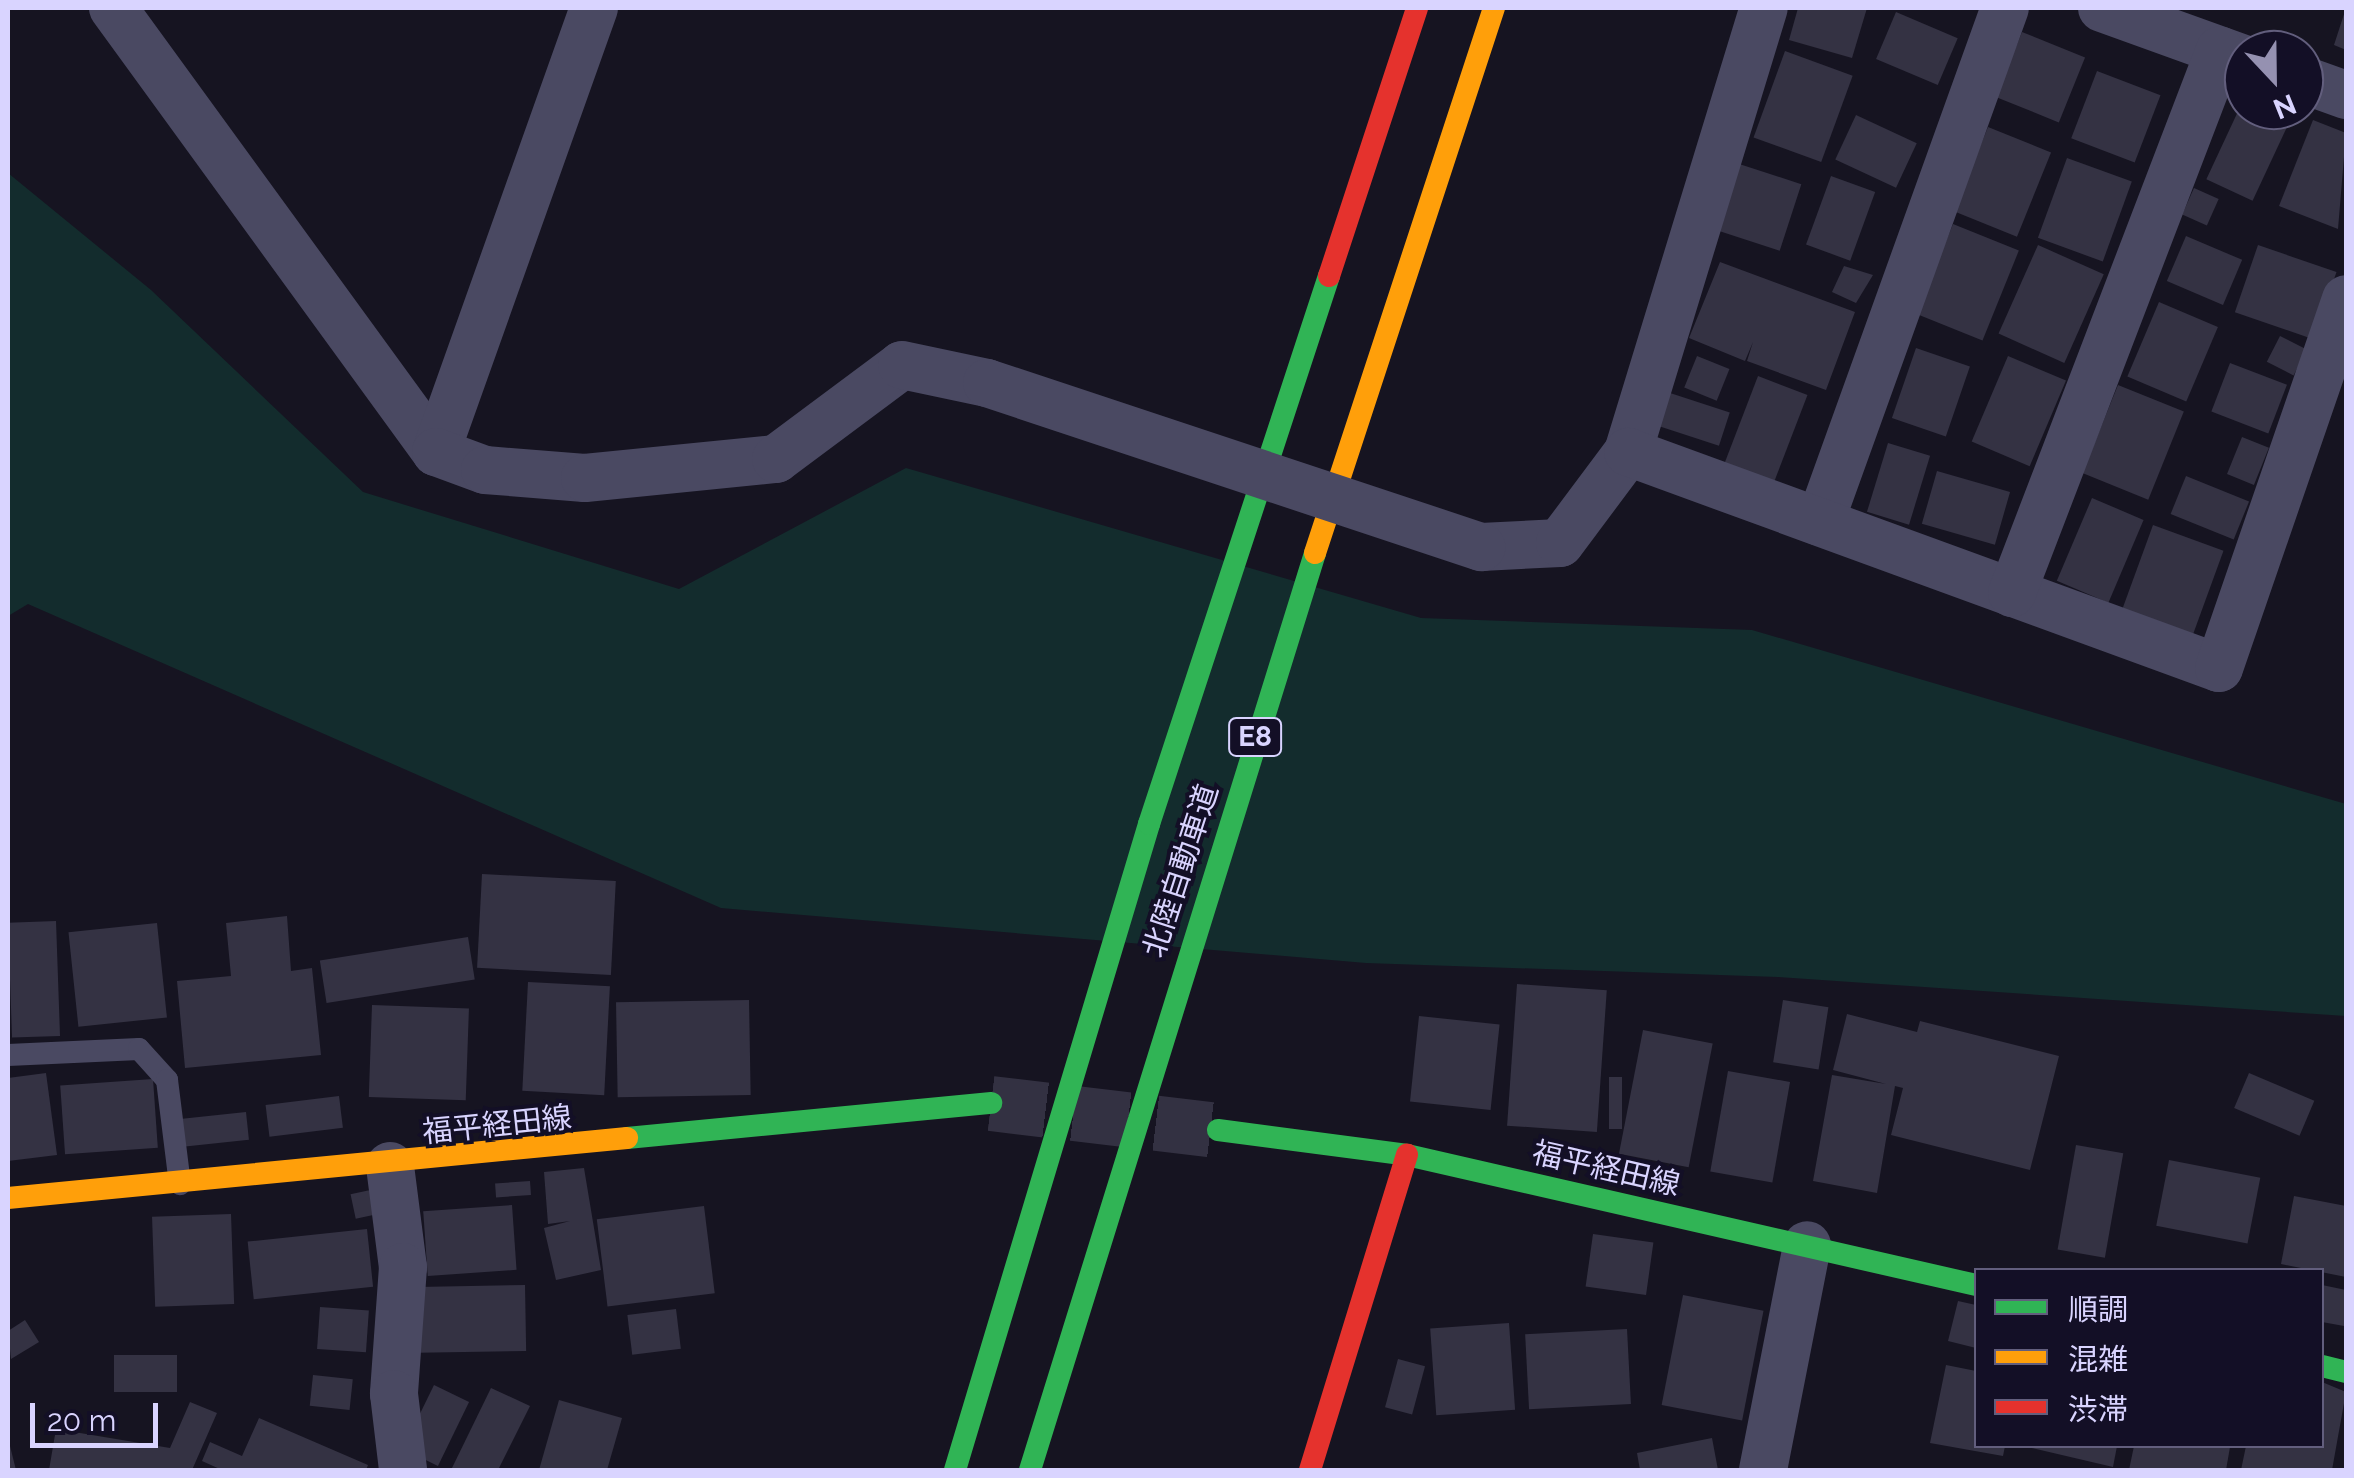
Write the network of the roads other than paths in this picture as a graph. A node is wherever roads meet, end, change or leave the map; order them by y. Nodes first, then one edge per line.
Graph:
1 (113, 8) edge
2 (594, 8) edge
3 (1416, 8) edge
4 (1494, 8) edge
5 (1764, 8) edge
6 (2005, 8) edge
7 (2102, 8) edge
8 (2224, 51) edge
9 (2224, 74) edge
10 (2346, 299) edge
11 (436, 452) junction
12 (1628, 452) junction
13 (1820, 522) junction
14 (2012, 594) junction
15 (8, 1055) edge
16 (991, 1103) tunnel mouth
17 (1218, 1130) tunnel mouth
18 (1407, 1155) junction
19 (390, 1166) junction
20 (180, 1184) junction
21 (8, 1198) edge
22 (1807, 1245) junction
23 (1974, 1285) edge
24 (403, 1470) edge
25 (955, 1470) edge
26 (1030, 1470) edge
27 (1310, 1470) edge
28 (1762, 1470) edge

1 - 11 street
2 - 11 street
3 - 25 main road, 北陸自動車道 / E8
4 - 26 main road, 北陸自動車道 / E8
5 - 12 street
6 - 13 street
7 - 8 street
9 - 14 street
10 - 14 street
11 - 12 street, bridge
12 - 13 street
13 - 14 street
15 - 20 lane
16 - 19 main road, 福平経田線
17 - 18 main road, 福平経田線
18 - 22 main road, 福平経田線
18 - 27 main road
19 - 20 main road, 福平経田線
19 - 24 street
20 - 21 main road, 福平経田線
22 - 23 main road, 福平経田線
22 - 28 street

